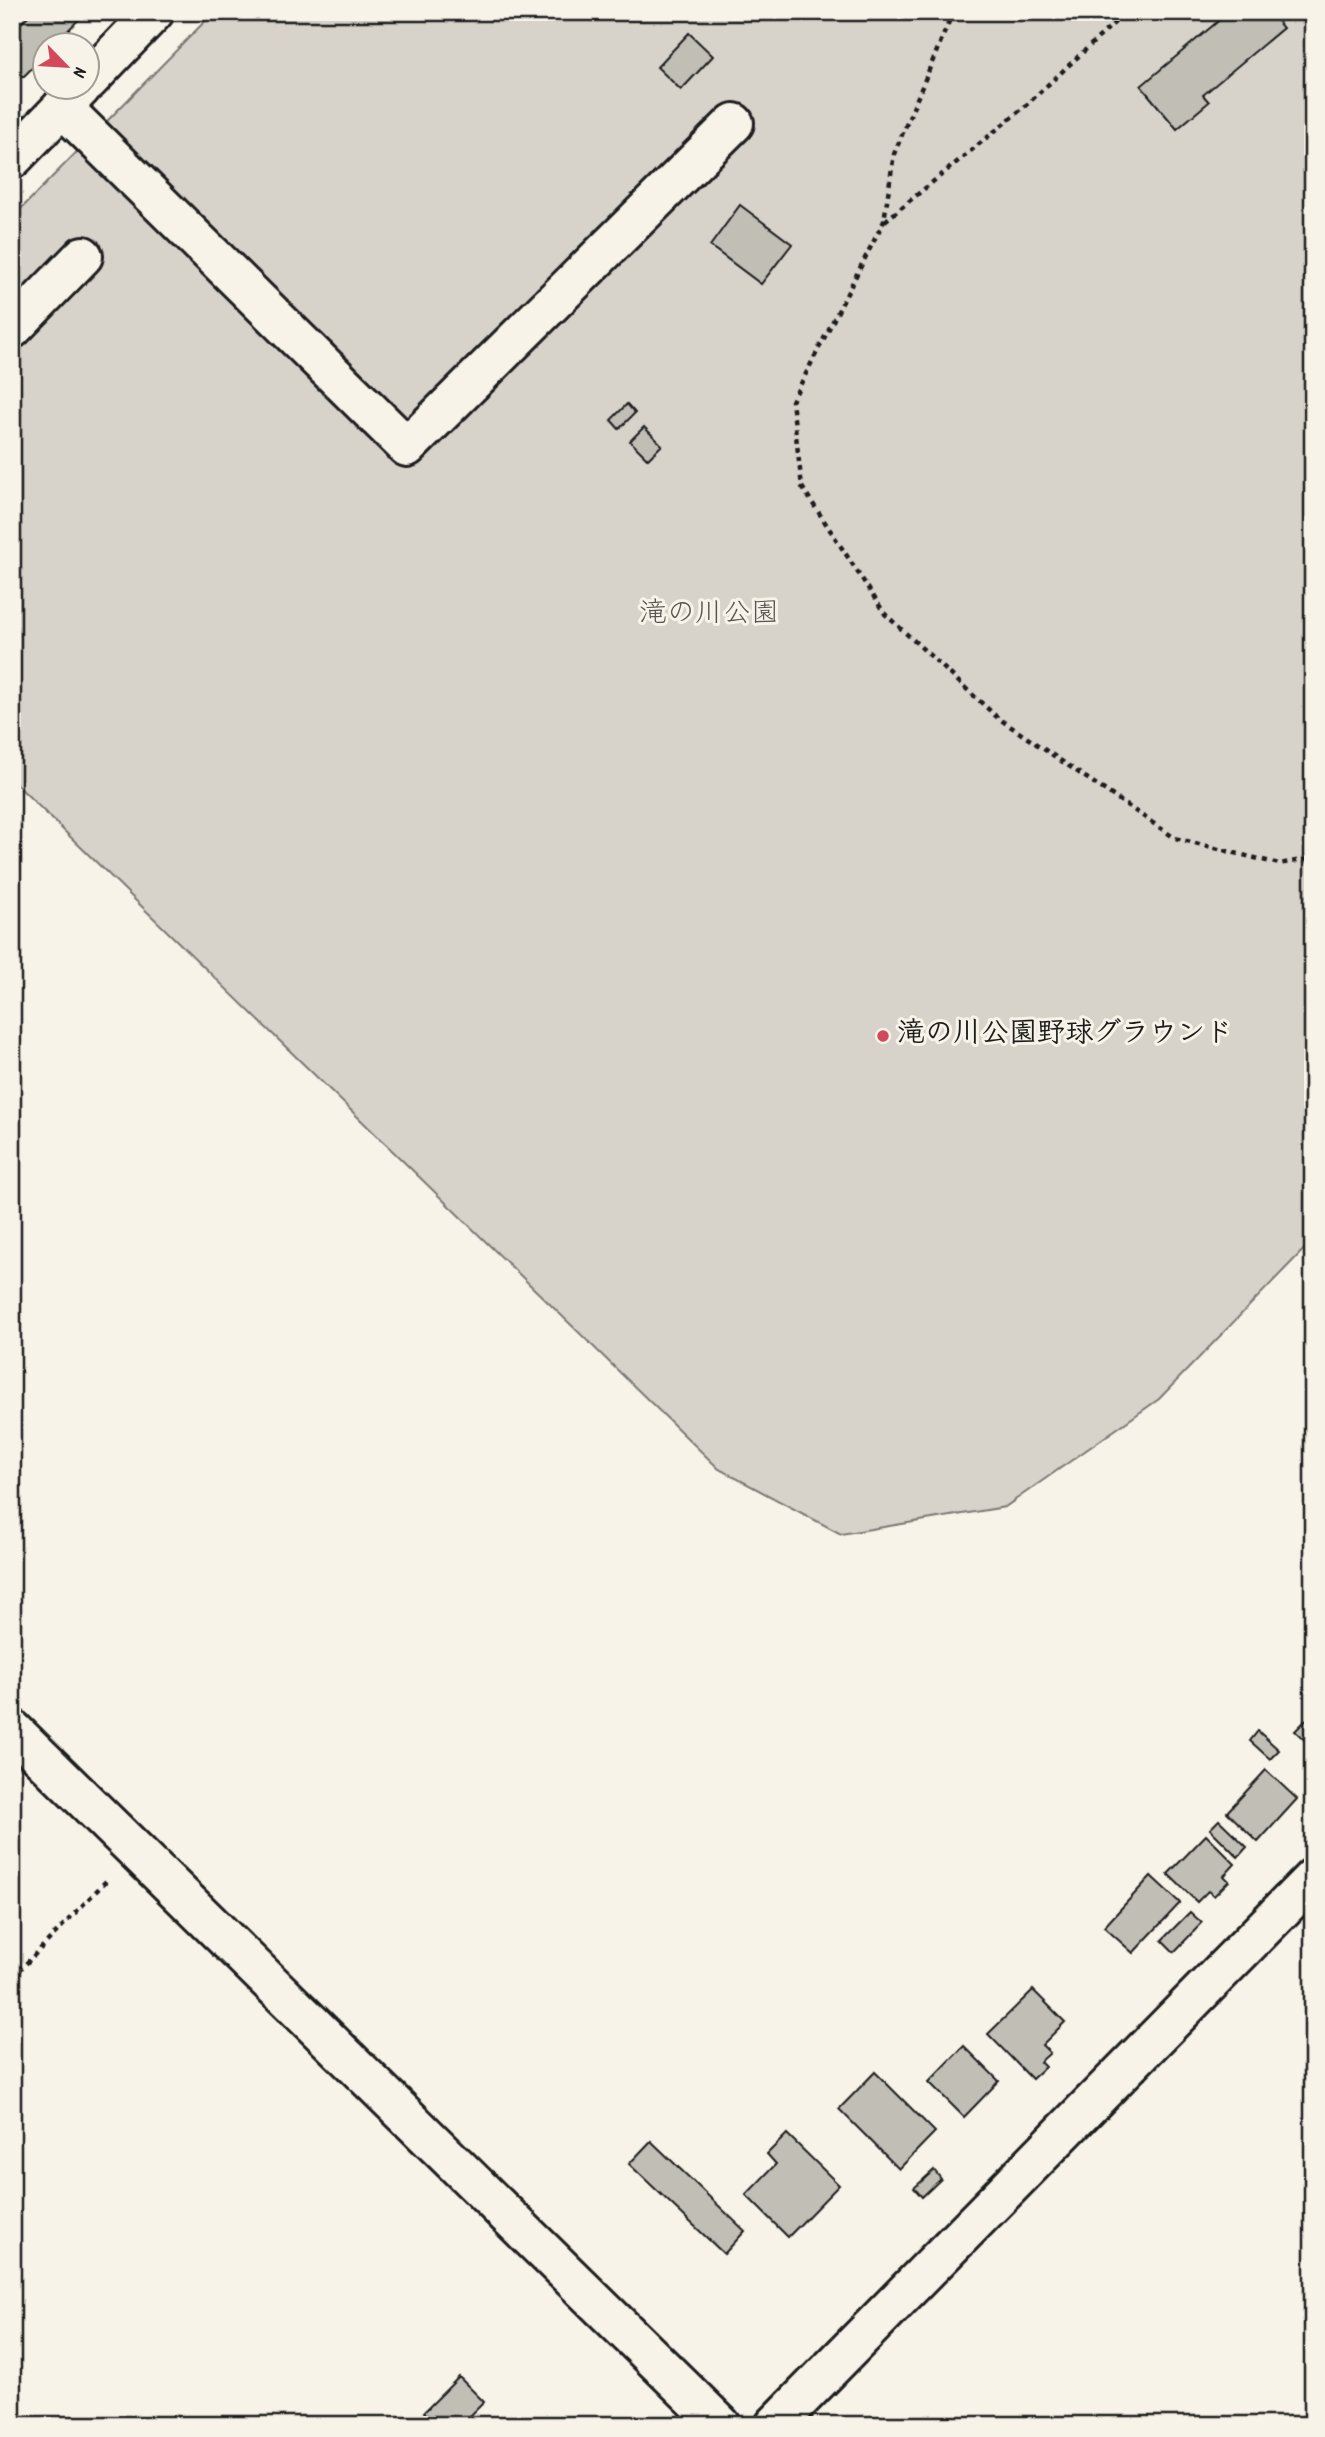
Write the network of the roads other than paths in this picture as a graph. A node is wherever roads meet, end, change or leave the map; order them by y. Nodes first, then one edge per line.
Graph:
1 (154, 12) edge
2 (102, 66) edge
3 (67, 102) edge
4 (86, 102) edge
5 (734, 123) dead end
6 (12, 159) edge
7 (83, 256) dead end
8 (12, 328) edge
9 (12, 1728) edge
10 (1313, 1878) edge
11 (721, 2425) edge
12 (775, 2425) edge

1 - 2 street
3 - 6 street
4 - 5 street
7 - 8 street
9 - 11 street
10 - 12 street

